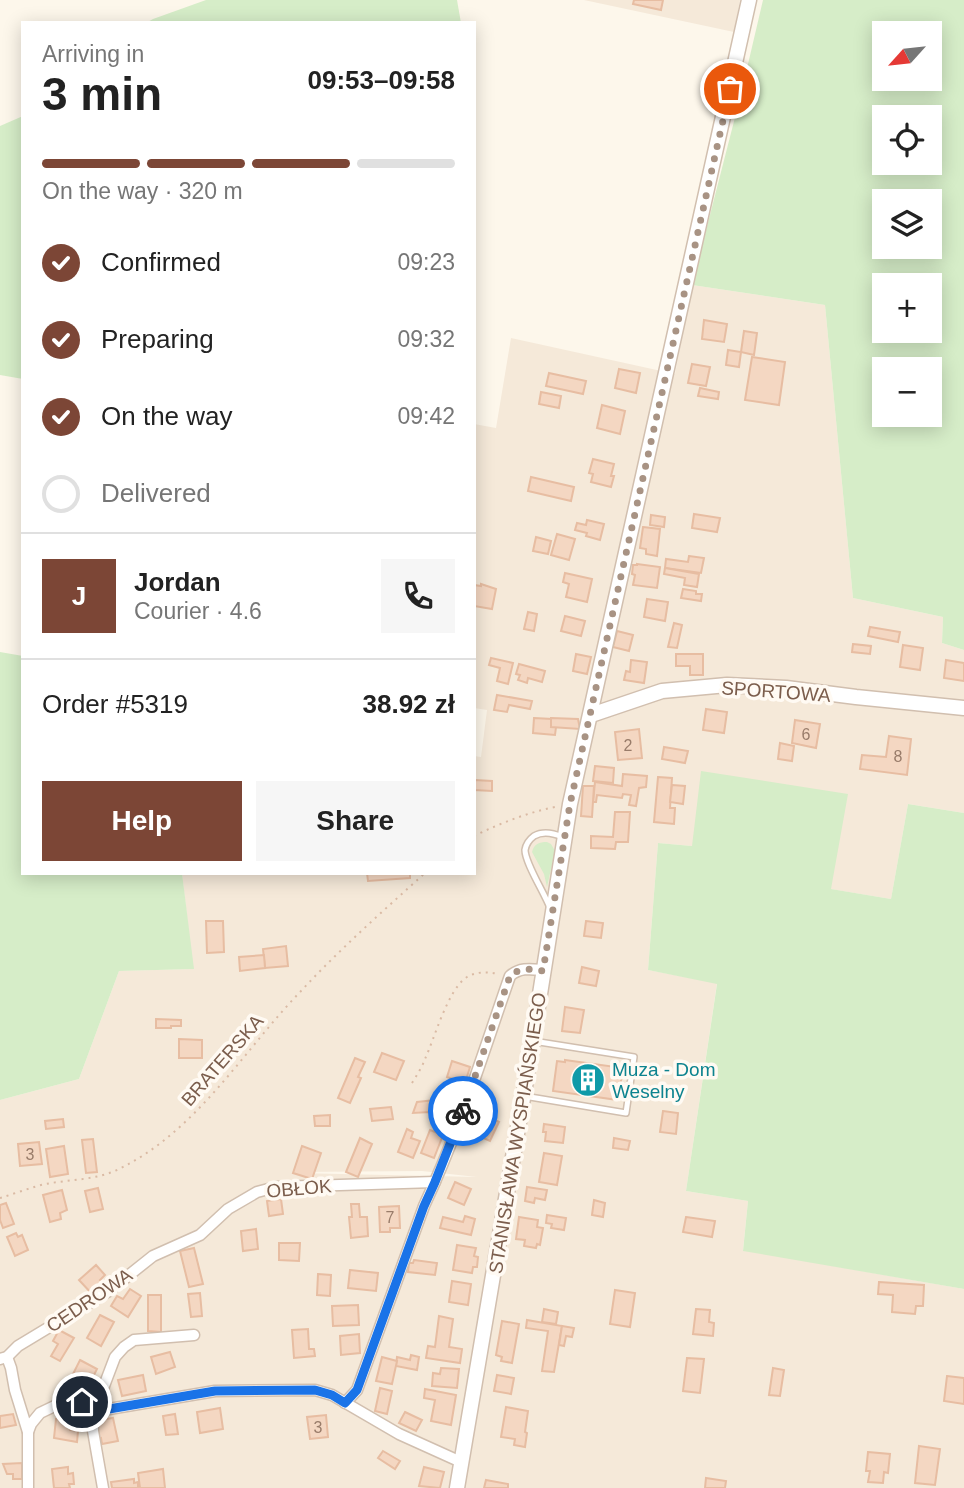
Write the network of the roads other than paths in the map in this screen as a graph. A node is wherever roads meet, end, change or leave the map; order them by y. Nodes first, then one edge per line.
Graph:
1 (749, 0) edge
2 (964, 708) edge
3 (591, 715) junction
4 (564, 838) junction
5 (552, 915) junction
6 (543, 971) junction
7 (533, 1041) junction
8 (524, 1096) junction
9 (435, 1182) junction
10 (179, 1244) joint
11 (194, 1335) dead end
12 (3, 1358) edge
13 (345, 1403) junction
14 (96, 1407) junction
15 (28, 1433) junction
16 (461, 1462) junction
17 (28, 1488) edge
18 (103, 1488) edge
19 (457, 1488) edge

1 - 3 street, STANISŁAWA WYSPIAŃSKIEGO
2 - 3 street, SPORTOWA
3 - 4 street, STANISŁAWA WYSPIAŃSKIEGO
4 - 5 street, STANISŁAWA WYSPIAŃSKIEGO
4 - 5 lane
5 - 6 street, STANISŁAWA WYSPIAŃSKIEGO
6 - 7 street, STANISŁAWA WYSPIAŃSKIEGO
6 - 9 street
7 - 8 street, STANISŁAWA WYSPIAŃSKIEGO
7 - 8 lane
8 - 16 street, STANISŁAWA WYSPIAŃSKIEGO
9 - 10 street, OBŁOK
9 - 13 street
10 - 12 street, CEDROWA
11 - 14 street
12 - 15 street
13 - 14 street
13 - 16 street
14 - 15 street
14 - 18 street
15 - 17 street
16 - 19 street, STANISŁAWA WYSPIAŃSKIEGO

